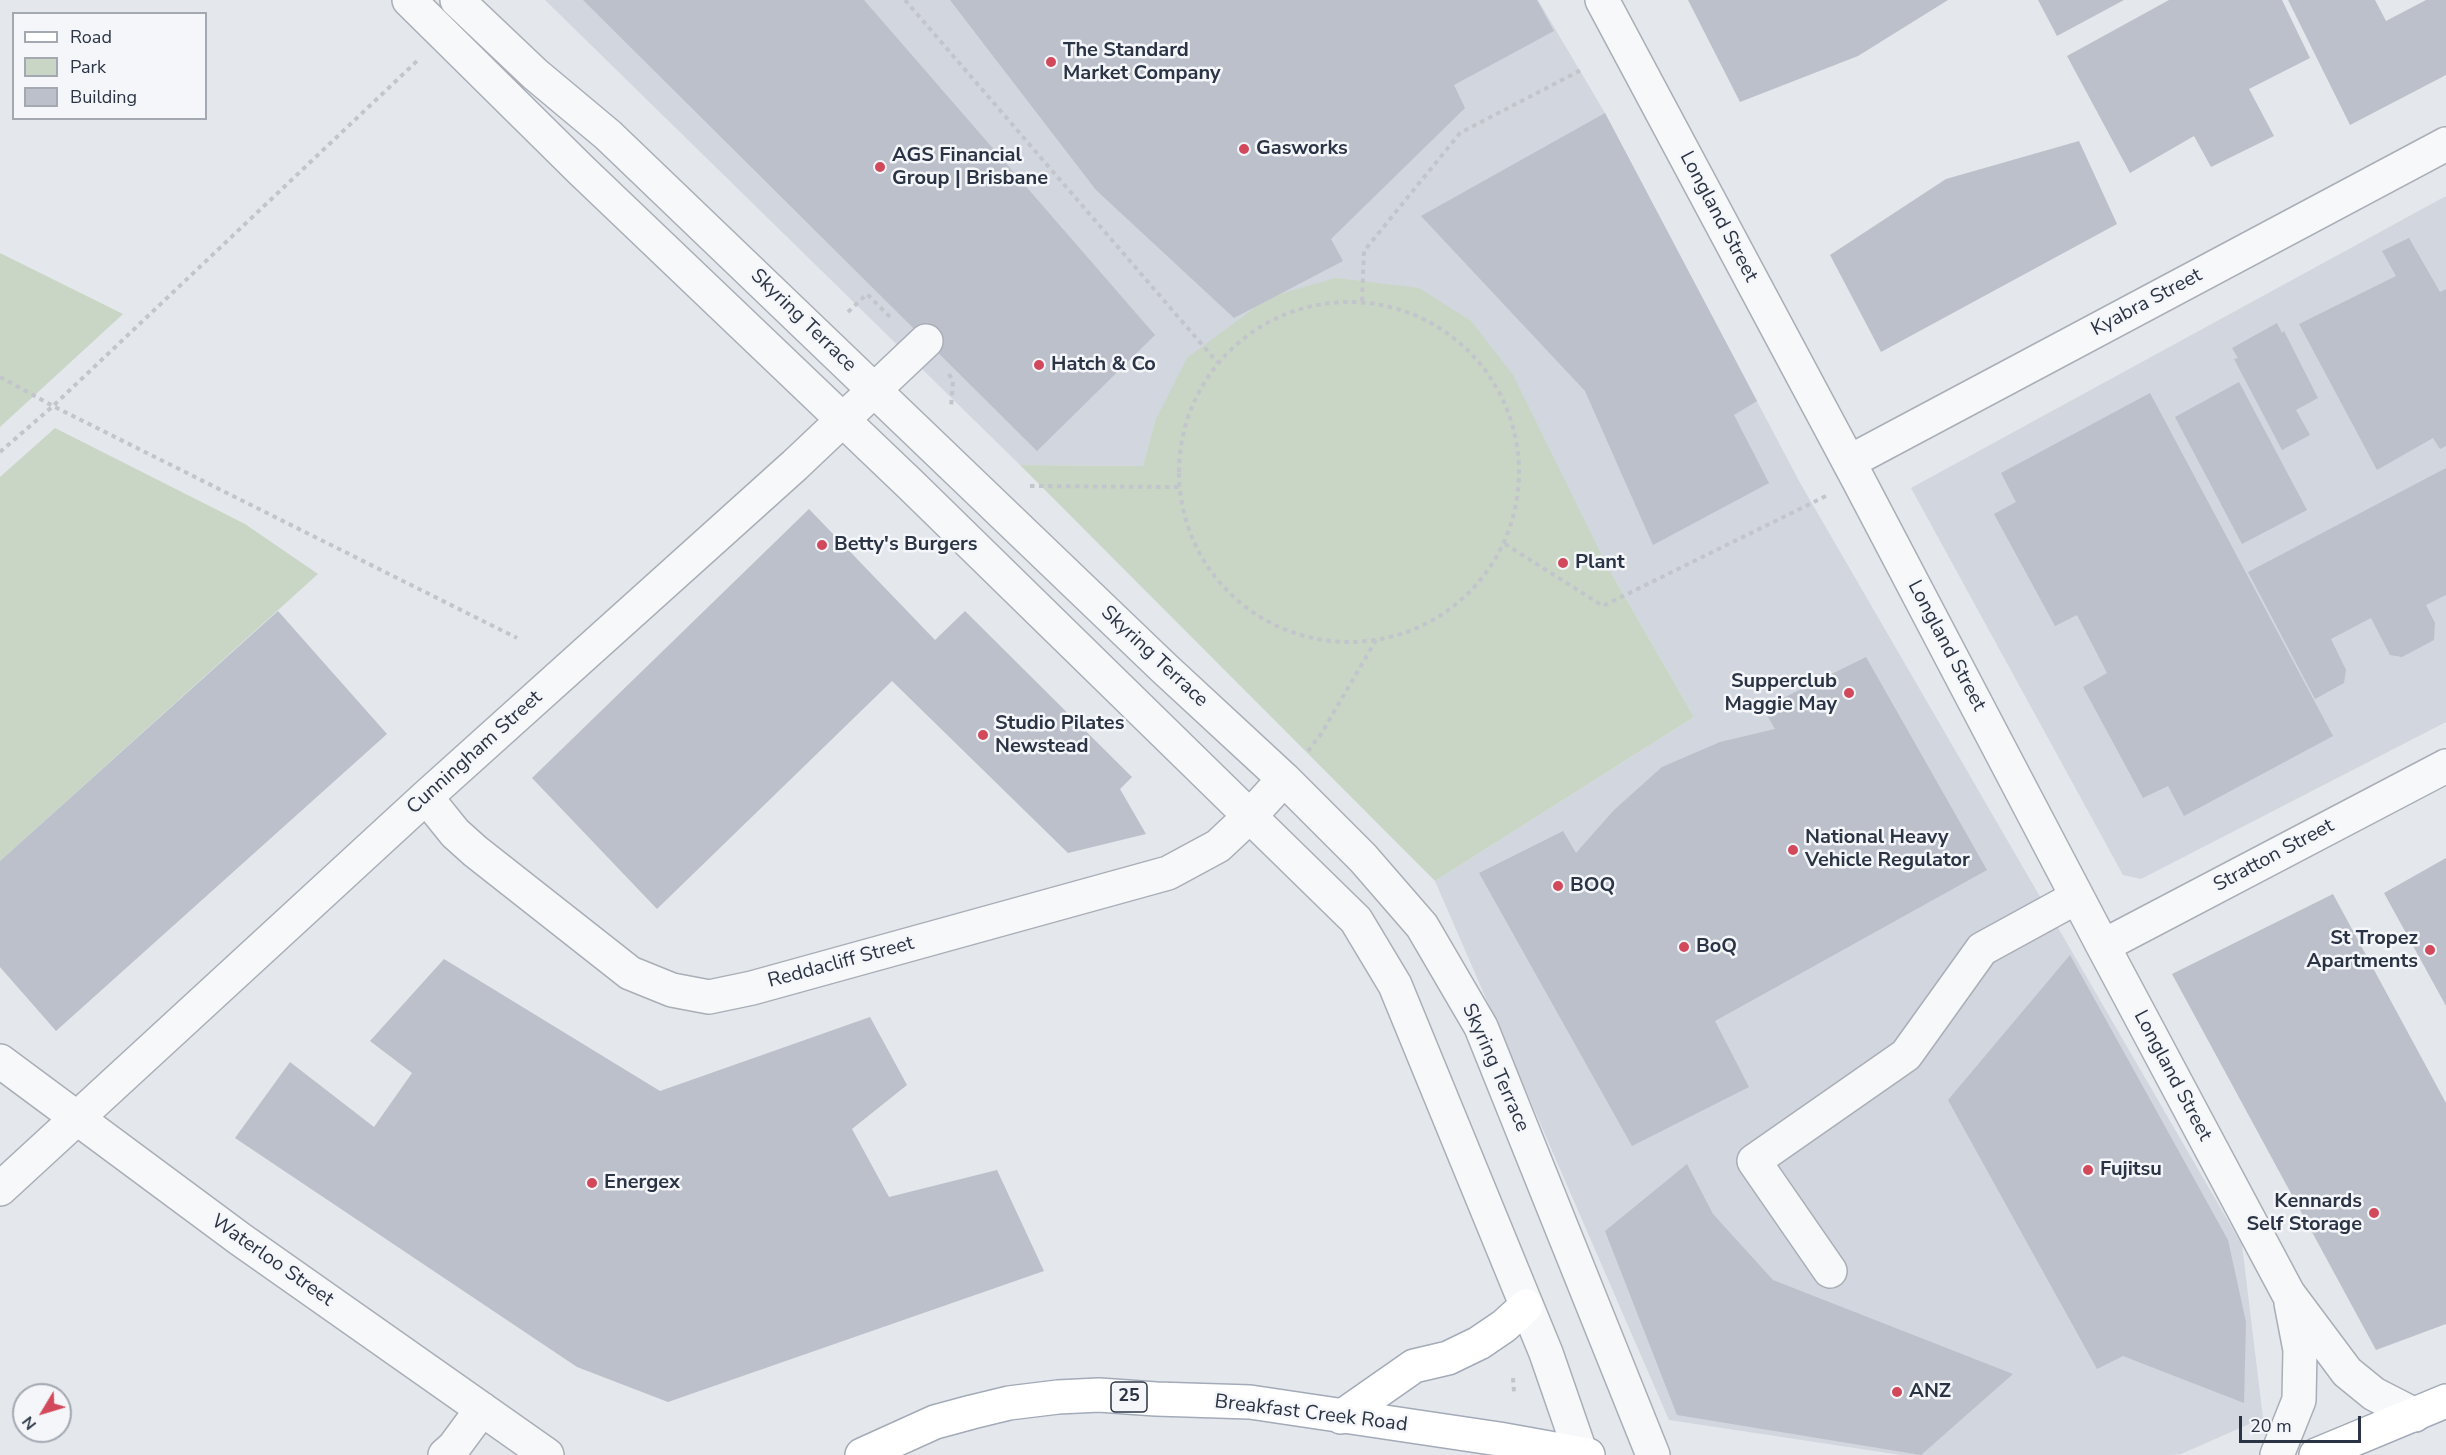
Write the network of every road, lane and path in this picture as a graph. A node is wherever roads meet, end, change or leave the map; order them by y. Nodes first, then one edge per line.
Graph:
1 (410, 0) edge
2 (457, 0) edge
3 (905, 0) edge
4 (1602, 0) edge
5 (420, 58) dead end
6 (1583, 69) dead end
7 (2446, 144) edge
8 (1362, 302) junction
9 (845, 315) dead end
10 (890, 317) dead end
11 (926, 340) dead end
12 (1217, 362) junction
13 (949, 374) dead end
14 (0, 377) edge
15 (875, 390) junction
16 (53, 405) junction
17 (951, 408) dead end
18 (843, 420) junction
19 (0, 452) edge
20 (1854, 472) junction
21 (975, 486) junction
22 (1179, 487) junction
23 (1505, 544) junction
24 (517, 638) dead end
25 (1376, 640) junction
26 (2446, 766) edge
27 (1284, 779) junction
28 (426, 797) junction
29 (1251, 815) junction
30 (2077, 897) junction
31 (2103, 946) junction
32 (0, 1061) edge
33 (77, 1118) junction
34 (0, 1189) edge
35 (1830, 1271) dead end
36 (2289, 1293) junction
37 (1526, 1306) junction
38 (2446, 1401) edge
39 (482, 1408) junction
40 (2415, 1415) junction
41 (1341, 1417) junction
42 (445, 1455) edge
43 (547, 1455) edge
44 (862, 1455) edge
45 (1584, 1455) edge
46 (1653, 1455) edge
47 (2277, 1455) edge
48 (2316, 1455) edge

1 - 18 street
2 - 15 street, Skyring Terrace
3 - 12 path
4 - 20 street, Longland Street
5 - 16 path
6 - 8 path
7 - 20 street, Kyabra Street
8 - 12 path
8 - 23 path
9 - 10 path
11 - 15 street, Cunningham Street
12 - 22 path
13 - 17 path
14 - 16 path
15 - 18 street, Cunningham Street
15 - 21 street, Skyring Terrace
16 - 19 path
16 - 24 path
18 - 28 street, Cunningham Street
18 - 29 street
20 - 23 path
20 - 30 street, Longland Street
21 - 22 path
21 - 27 street, Skyring Terrace
22 - 25 path
23 - 25 path
25 - 27 path
26 - 31 street, Stratton Street
27 - 29 street, Reddacliff Street
27 - 46 street, Skyring Terrace
28 - 29 street, Reddacliff Street
28 - 33 street, Cunningham Street
29 - 37 street
30 - 31 street, Longland Street
30 - 35 street
31 - 36 street, Longland Street
32 - 33 street, Waterloo Street
33 - 34 street, Cunningham Street
33 - 39 street, Waterloo Street
36 - 40 street, Longland Street
36 - 47 street, Longland Street
37 - 41 main road
37 - 45 street
38 - 40 main road
39 - 42 street
39 - 43 street, Waterloo Street
40 - 48 main road
41 - 44 main road, Breakfast Creek Road / 25
41 - 45 main road, Breakfast Creek Road / 25

